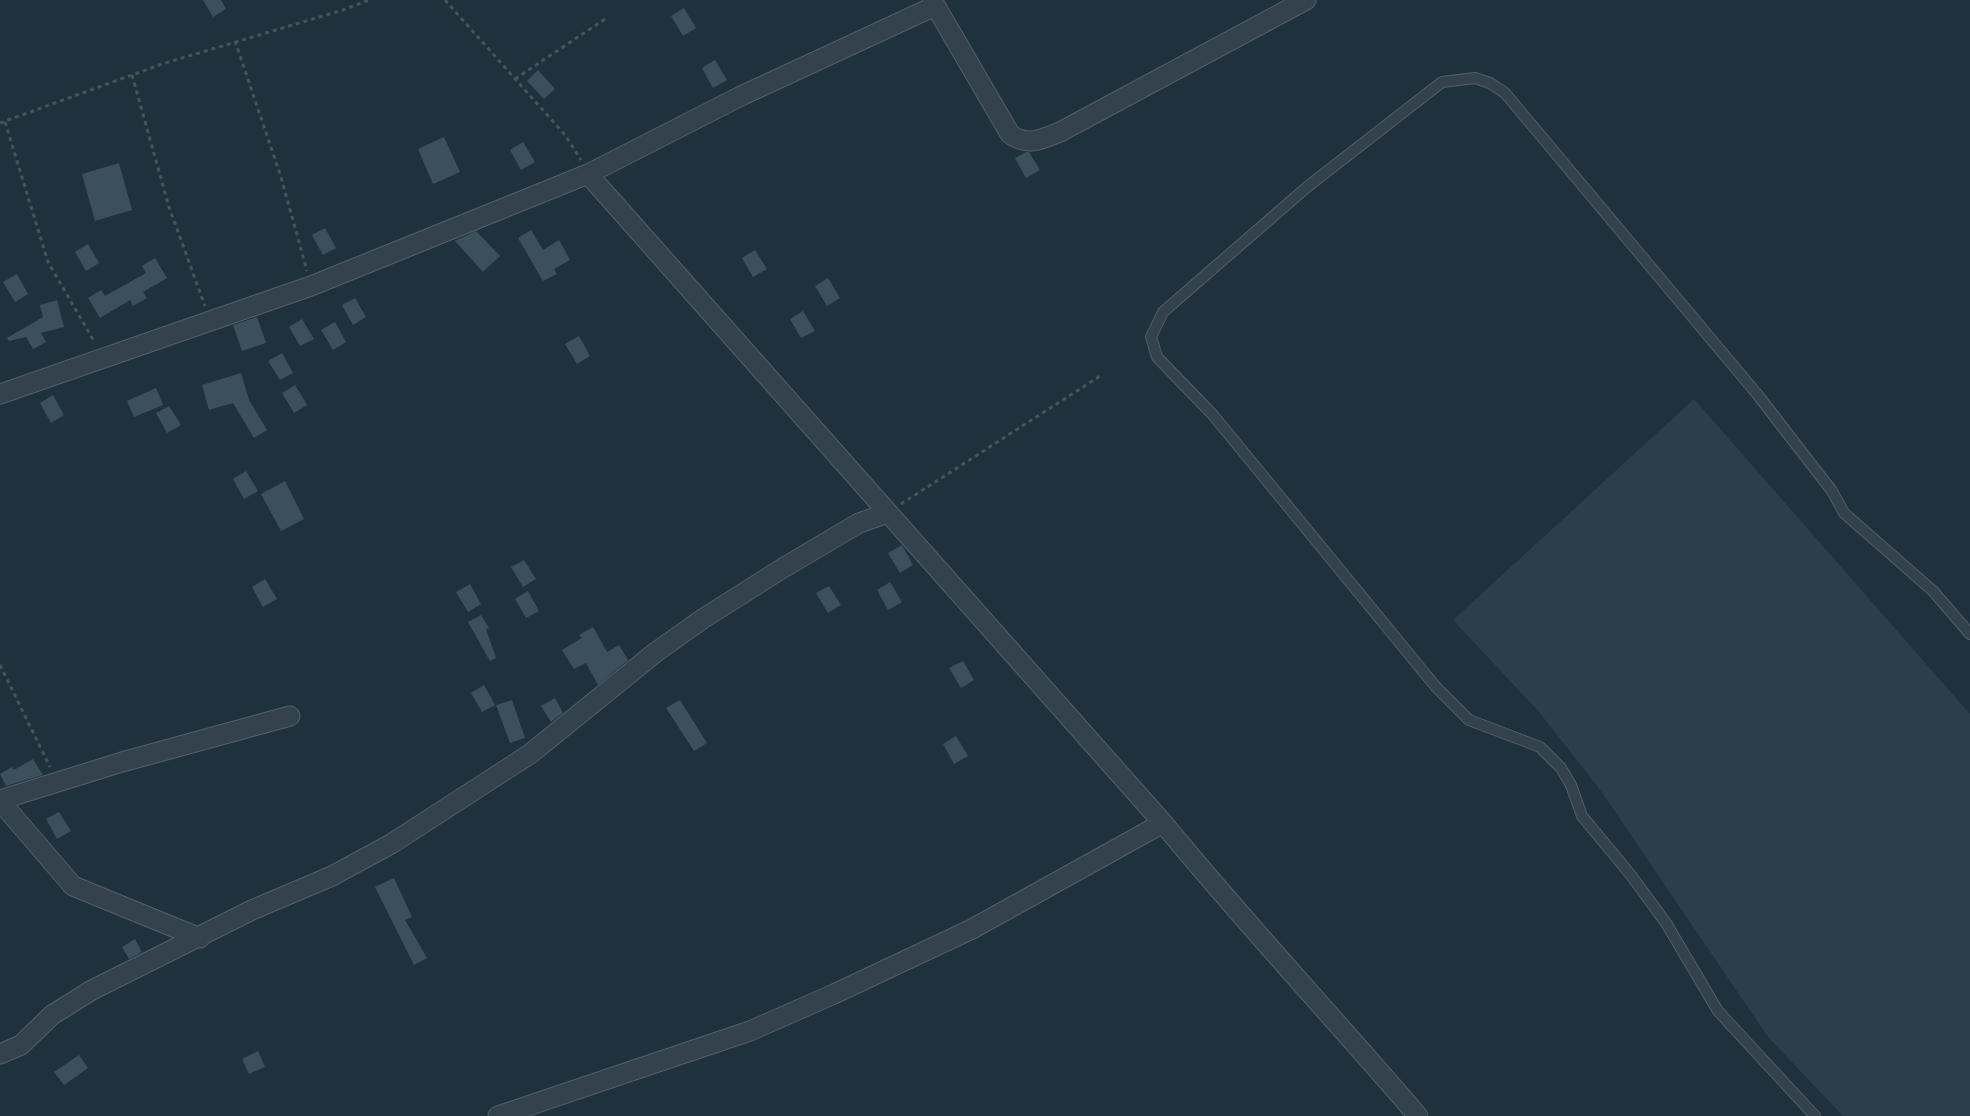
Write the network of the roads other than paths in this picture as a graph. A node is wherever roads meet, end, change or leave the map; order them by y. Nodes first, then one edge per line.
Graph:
1 (1306, 0) edge
2 (934, 3) edge
3 (588, 174) junction
4 (0, 394) edge
5 (888, 513) junction
6 (1970, 634) edge
7 (290, 716) dead end
8 (0, 800) edge
9 (1163, 822) junction
10 (200, 938) junction
11 (0, 1054) edge
12 (498, 1116) edge
13 (1418, 1116) edge
14 (1815, 1116) edge

1 - 2 street
2 - 3 street
3 - 4 street
3 - 5 street
5 - 9 street
5 - 10 street
6 - 14 lane
7 - 8 street
8 - 10 street
9 - 12 street
9 - 13 street
10 - 11 street

